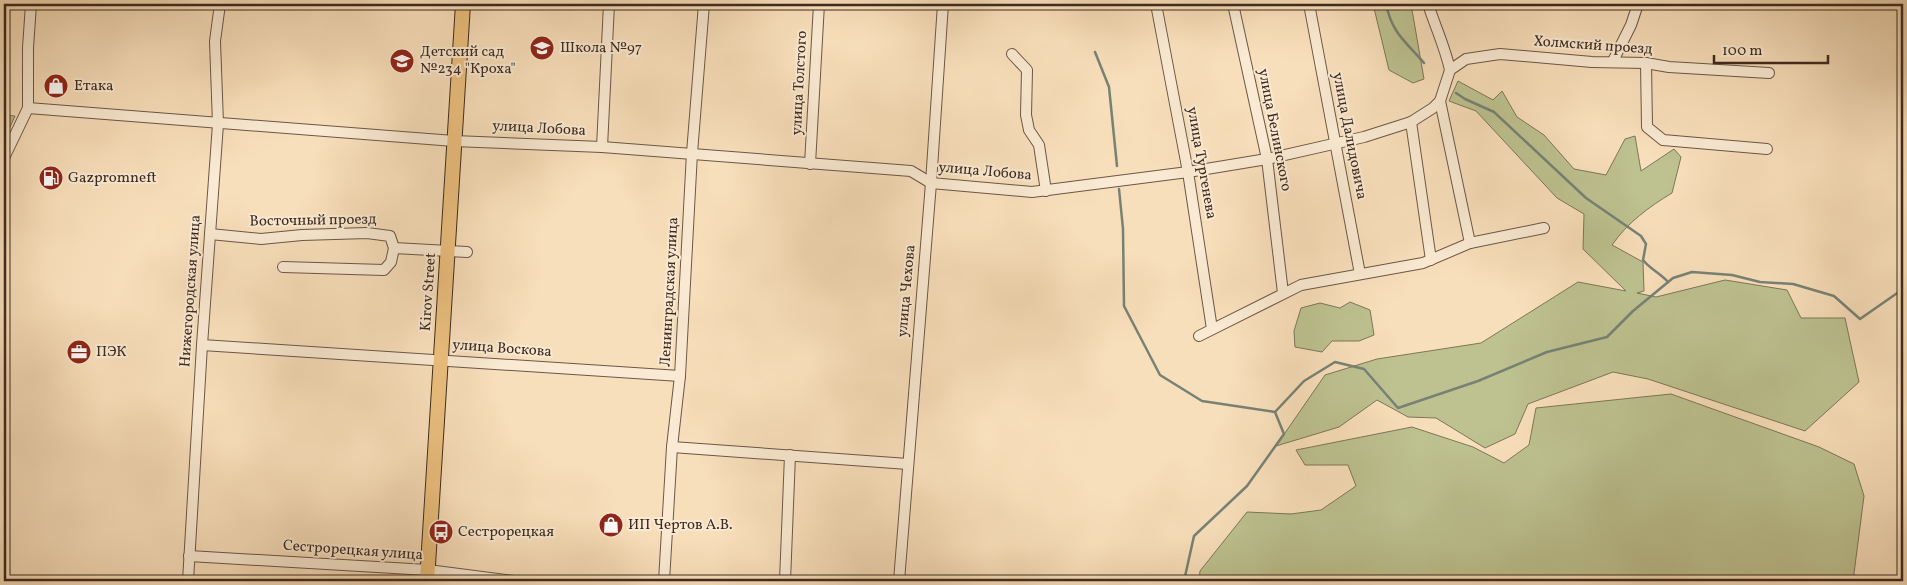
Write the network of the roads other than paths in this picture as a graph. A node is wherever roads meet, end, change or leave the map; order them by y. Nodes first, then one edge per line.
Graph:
1 (31, 4) edge
2 (220, 4) edge
3 (463, 4) edge
4 (609, 4) edge
5 (704, 4) edge
6 (819, 4) edge
7 (943, 4) edge
8 (1156, 4) edge
9 (1233, 4) edge
10 (1309, 4) edge
11 (1428, 4) edge
12 (1638, 4) edge
13 (1012, 54) dead end
14 (1613, 61) junction
15 (1646, 63) junction
16 (1450, 70) junction
17 (1769, 73) dead end
18 (1440, 100) junction
19 (28, 108) junction
20 (1411, 122) junction
21 (218, 124) junction
22 (454, 140) junction
23 (1334, 144) junction
24 (602, 147) junction
25 (1767, 149) dead end
26 (692, 153) junction
27 (4, 158) edge
28 (1267, 159) junction
29 (810, 164) junction
30 (1188, 172) junction
31 (931, 184) junction
32 (1046, 191) junction
33 (1544, 228) dead end
34 (210, 234) junction
35 (1470, 243) junction
36 (394, 248) junction
37 (448, 250) junction
38 (467, 252) dead end
39 (1431, 260) junction
40 (283, 267) dead end
41 (1360, 274) junction
42 (1283, 293) junction
43 (1212, 329) junction
44 (1199, 336) dead end
45 (202, 345) junction
46 (441, 360) junction
47 (680, 376) junction
48 (672, 447) junction
49 (790, 455) junction
50 (908, 464) junction
51 (189, 556) junction
52 (427, 576) edge
53 (188, 581) edge
54 (514, 581) edge
55 (664, 581) edge
56 (785, 581) edge
57 (899, 581) edge

1 - 19 street
2 - 21 street, Нижегородская улица
3 - 22 main road, Kirov Street
4 - 24 street
5 - 26 street, Ленинградская улица
6 - 29 street, улица Толстого
7 - 31 street, улица Чехова
8 - 30 street, улица Тургенева
9 - 28 street, улица Белинского
10 - 23 street, улица Далидовича
11 - 16 street
12 - 14 street
13 - 32 street, улица Лобова
14 - 15 street, Холмский проезд
14 - 16 street, Холмский проезд
15 - 17 street, Холмский проезд
15 - 25 street
16 - 18 street
18 - 20 street, улица Лобова
18 - 35 street
19 - 21 street, улица Лобова
19 - 27 street
20 - 23 street, улица Лобова
20 - 39 street
21 - 22 street, улица Лобова
21 - 34 street, Нижегородская улица
22 - 24 street, улица Лобова
22 - 37 main road, Kirov Street
23 - 28 street, улица Лобова
23 - 41 street, улица Далидовича
24 - 26 street, улица Лобова
26 - 29 street, улица Лобова
26 - 47 street, Ленинградская улица
28 - 30 street, улица Лобова
28 - 42 street, улица Белинского
29 - 31 street, улица Лобова
30 - 32 street, улица Лобова
30 - 43 street, улица Тургенева
31 - 32 street, улица Лобова
31 - 50 street, улица Чехова
33 - 35 street
34 - 36 street, Восточный проезд
34 - 45 street, Нижегородская улица
35 - 39 street
36 - 37 street
36 - 40 street
37 - 38 street
37 - 46 main road, Kirov Street
39 - 41 street
41 - 42 street
42 - 43 street
43 - 44 street
45 - 46 street, улица Воскова
45 - 51 street, Нижегородская улица
46 - 47 street, улица Воскова
46 - 52 main road, Kirov Street
47 - 48 street, Ленинградская улица
48 - 49 street
48 - 55 street, Ленинградская улица
49 - 50 street
49 - 56 street
50 - 57 street, улица Чехова
51 - 52 street, Сестрорецкая улица
51 - 53 street, Нижегородская улица
52 - 54 street, Сестрорецкая улица

